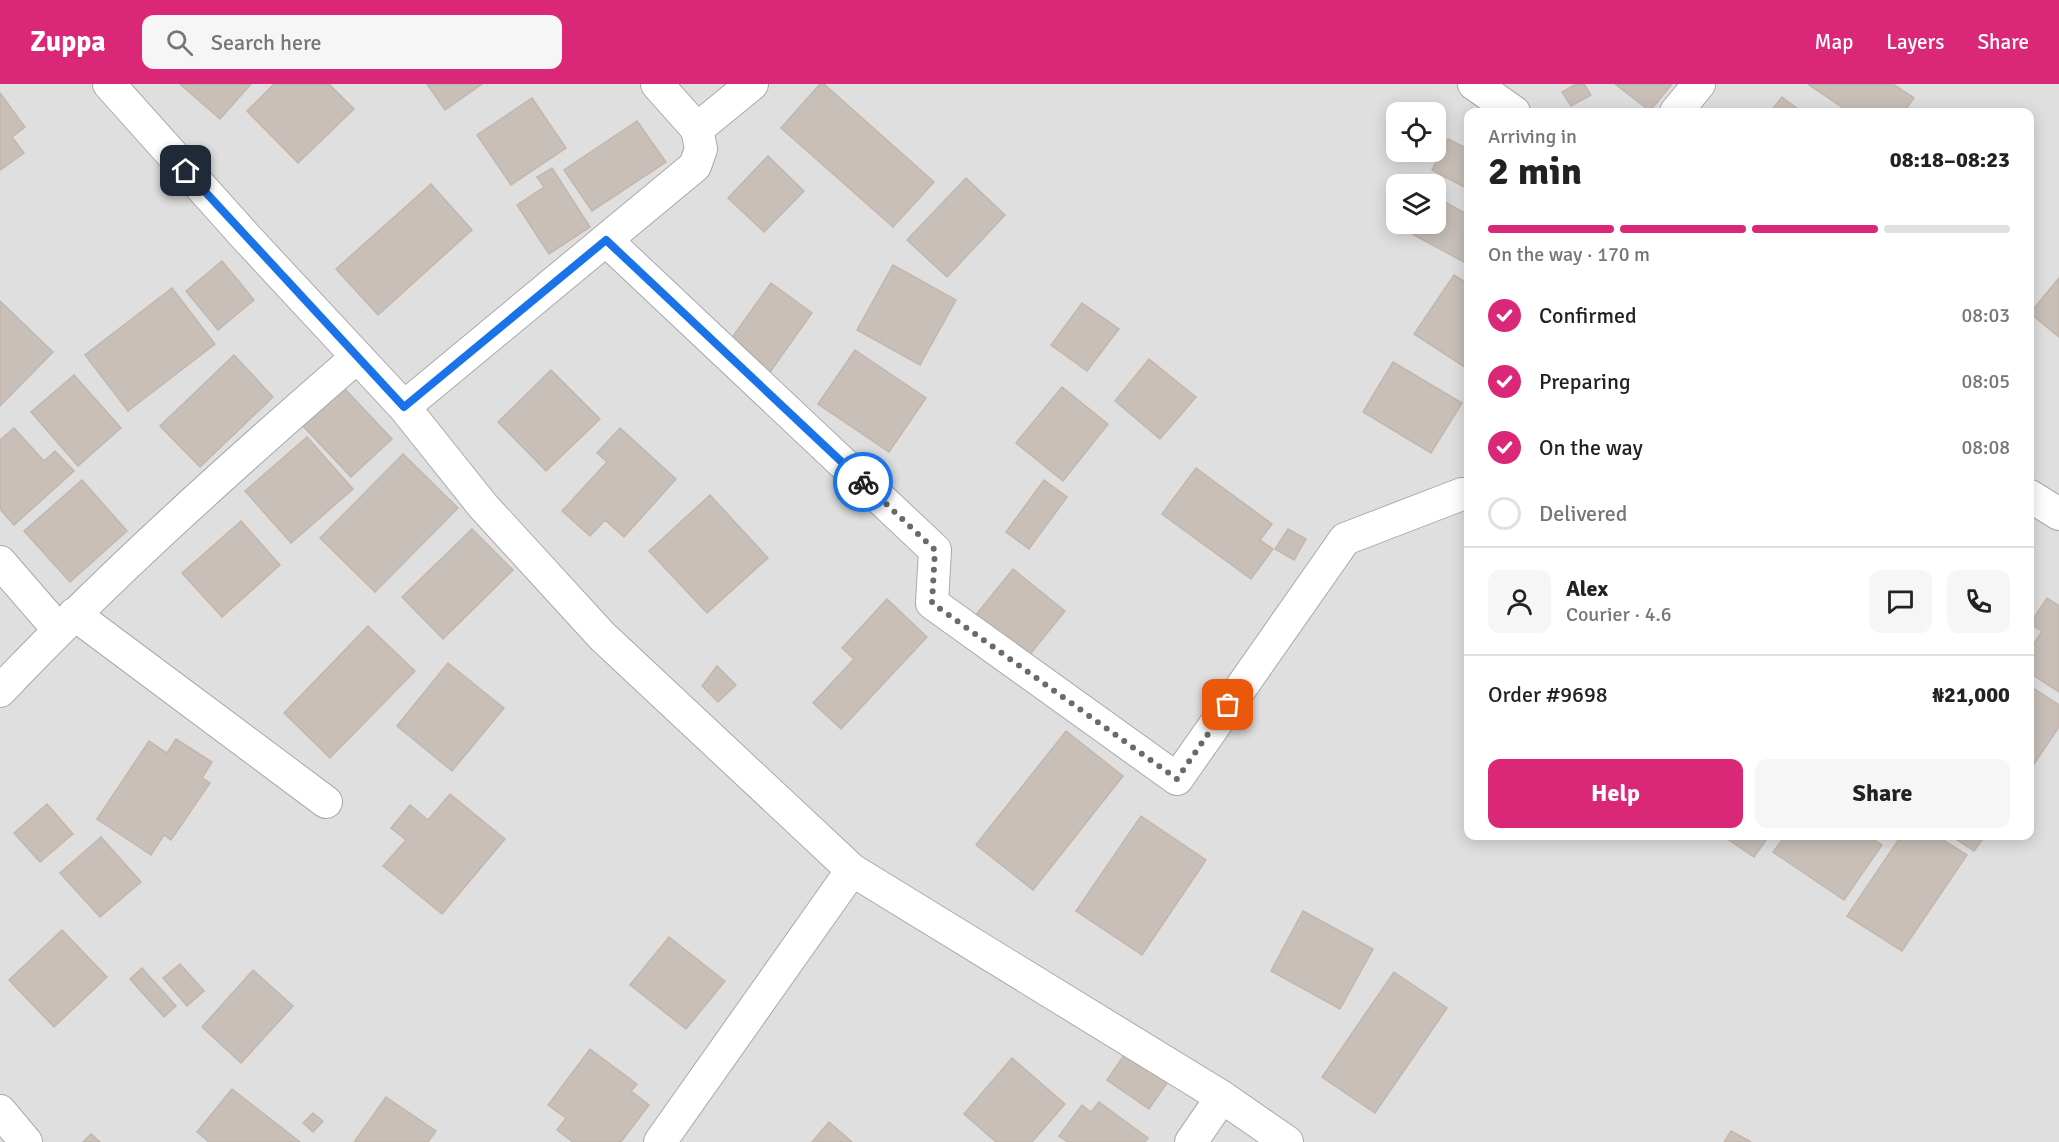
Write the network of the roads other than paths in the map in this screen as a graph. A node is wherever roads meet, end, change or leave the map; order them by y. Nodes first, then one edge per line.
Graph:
1 (109, 84) edge
2 (657, 84) edge
3 (752, 84) edge
4 (1474, 84) edge
5 (1699, 84) edge
6 (1508, 108) edge
7 (1679, 108) edge
8 (697, 129) junction
9 (606, 240) junction
10 (357, 357) junction
11 (404, 407) junction
12 (1464, 493) edge
13 (2034, 498) edge
14 (2059, 514) edge
15 (0, 562) edge
16 (66, 622) junction
17 (0, 691) edge
18 (326, 802) dead end
19 (852, 870) junction
20 (1222, 1097) junction
21 (0, 1112) edge
22 (26, 1142) edge
23 (660, 1142) edge
24 (1191, 1142) edge
25 (1287, 1142) edge

1 - 10 street
2 - 8 street
3 - 8 street
4 - 6 street
5 - 7 street
8 - 9 street
9 - 11 street
9 - 12 street
10 - 11 street
10 - 16 street
11 - 19 street
13 - 14 street
15 - 16 street
16 - 17 street
16 - 18 street
19 - 20 street
19 - 23 street
20 - 24 street
20 - 25 street
21 - 22 street

